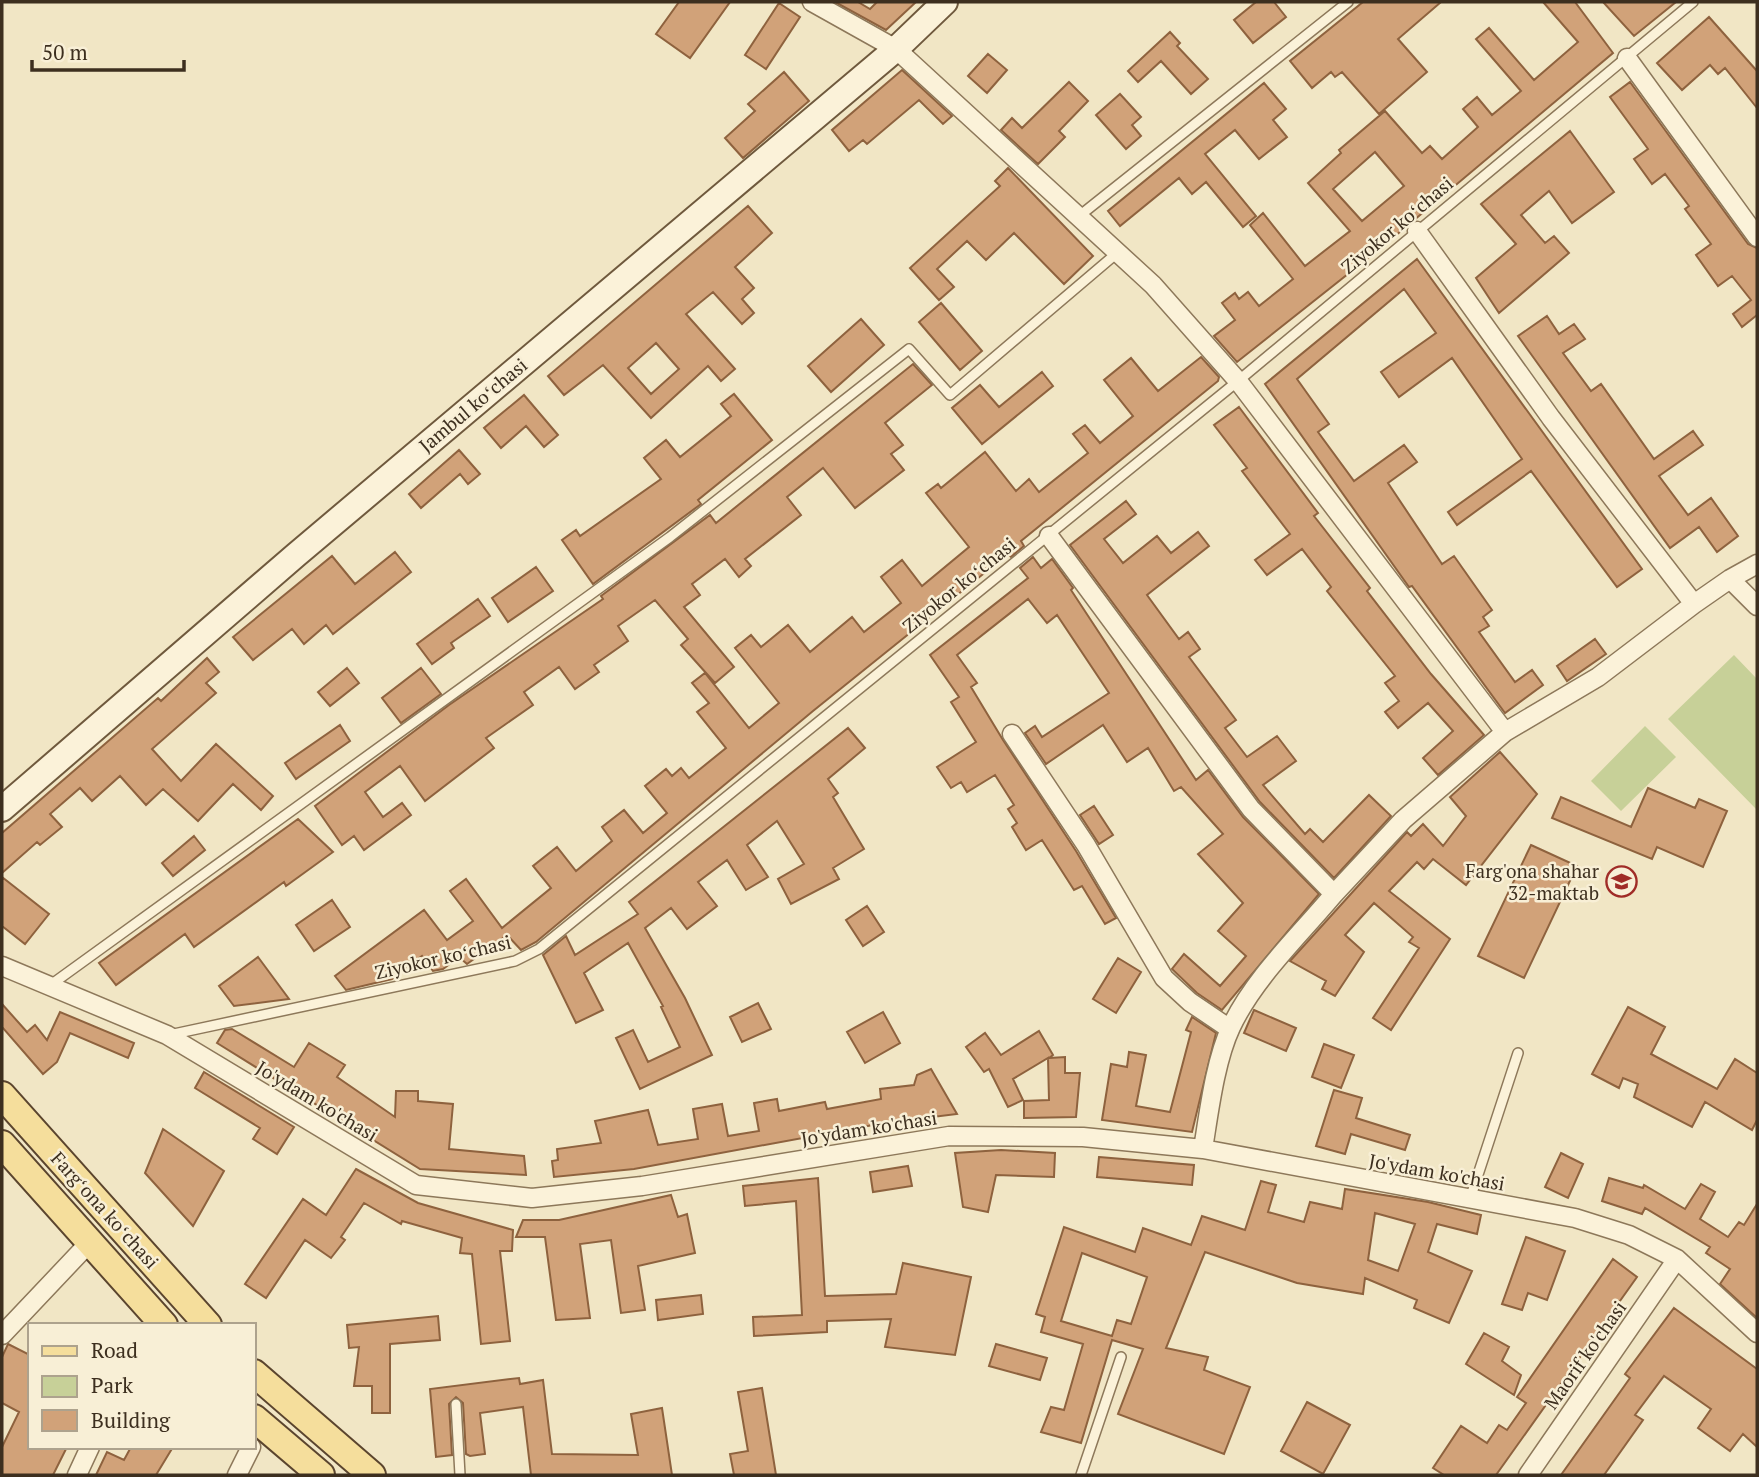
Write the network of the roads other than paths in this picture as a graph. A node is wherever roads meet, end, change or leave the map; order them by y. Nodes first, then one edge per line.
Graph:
1 (812, 2) edge
2 (945, 2) edge
3 (1348, 2) edge
4 (1693, 2) edge
5 (896, 49) junction
6 (1627, 58) junction
7 (1078, 217) junction
8 (1417, 231) junction
9 (1757, 237) edge
10 (1117, 253) junction
11 (1238, 381) junction
12 (1049, 536) junction
13 (1757, 564) edge
14 (1730, 579) junction
15 (1694, 604) junction
16 (1757, 606) edge
17 (1505, 732) junction
18 (1012, 734) dead end
19 (2, 809) edge
20 (1334, 894) junction
21 (2, 966) edge
22 (52, 984) junction
23 (1230, 1029) junction
24 (167, 1035) junction
25 (1518, 1053) dead end
26 (2, 1095) edge
27 (2, 1144) edge
28 (1203, 1149) junction
29 (1470, 1200) junction
30 (90, 1242) junction
31 (1677, 1259) junction
32 (162, 1323) edge
33 (206, 1323) edge
34 (1757, 1333) edge
35 (2, 1335) edge
36 (1121, 1357) dead end
37 (256, 1375) edge
38 (456, 1404) dead end
39 (256, 1434) edge
40 (89, 1449) edge
41 (248, 1449) edge
42 (77, 1475) edge
43 (237, 1475) edge
44 (321, 1475) edge
45 (372, 1475) edge
46 (460, 1475) edge
47 (1081, 1475) edge
48 (1528, 1475) edge

1 - 5 street
2 - 5 street, Jambul koʻchasi
3 - 7 lane
4 - 6 lane, Ziyokor koʻchasi
5 - 7 street
5 - 19 street, Jambul koʻchasi
6 - 8 lane, Ziyokor koʻchasi
6 - 9 street
7 - 10 street
8 - 11 lane, Ziyokor koʻchasi
8 - 15 street
10 - 11 street
10 - 22 lane
11 - 12 lane, Ziyokor koʻchasi
11 - 17 street
12 - 20 street
12 - 24 lane, Ziyokor koʻchasi
13 - 14 street
14 - 15 street
14 - 16 street
15 - 17 street
17 - 20 street
18 - 23 street
20 - 23 street
21 - 22 street, Jo'ydam ko'chasi
22 - 24 street, Jo'ydam ko'chasi
23 - 28 street
24 - 28 street, Jo'ydam ko'chasi
25 - 29 lane
26 - 33 main road, Fargʻona koʻchasi
27 - 30 main road, Fargʻona koʻchasi
28 - 29 street, Jo'ydam ko'chasi
29 - 31 street, Jo'ydam ko'chasi
30 - 32 main road, Fargʻona koʻchasi
30 - 35 street
31 - 34 street, Jo'ydam ko'chasi
31 - 48 street, Maorif ko'chasi
36 - 47 lane
37 - 45 main road
38 - 46 lane
39 - 44 main road
40 - 42 street
41 - 43 street

